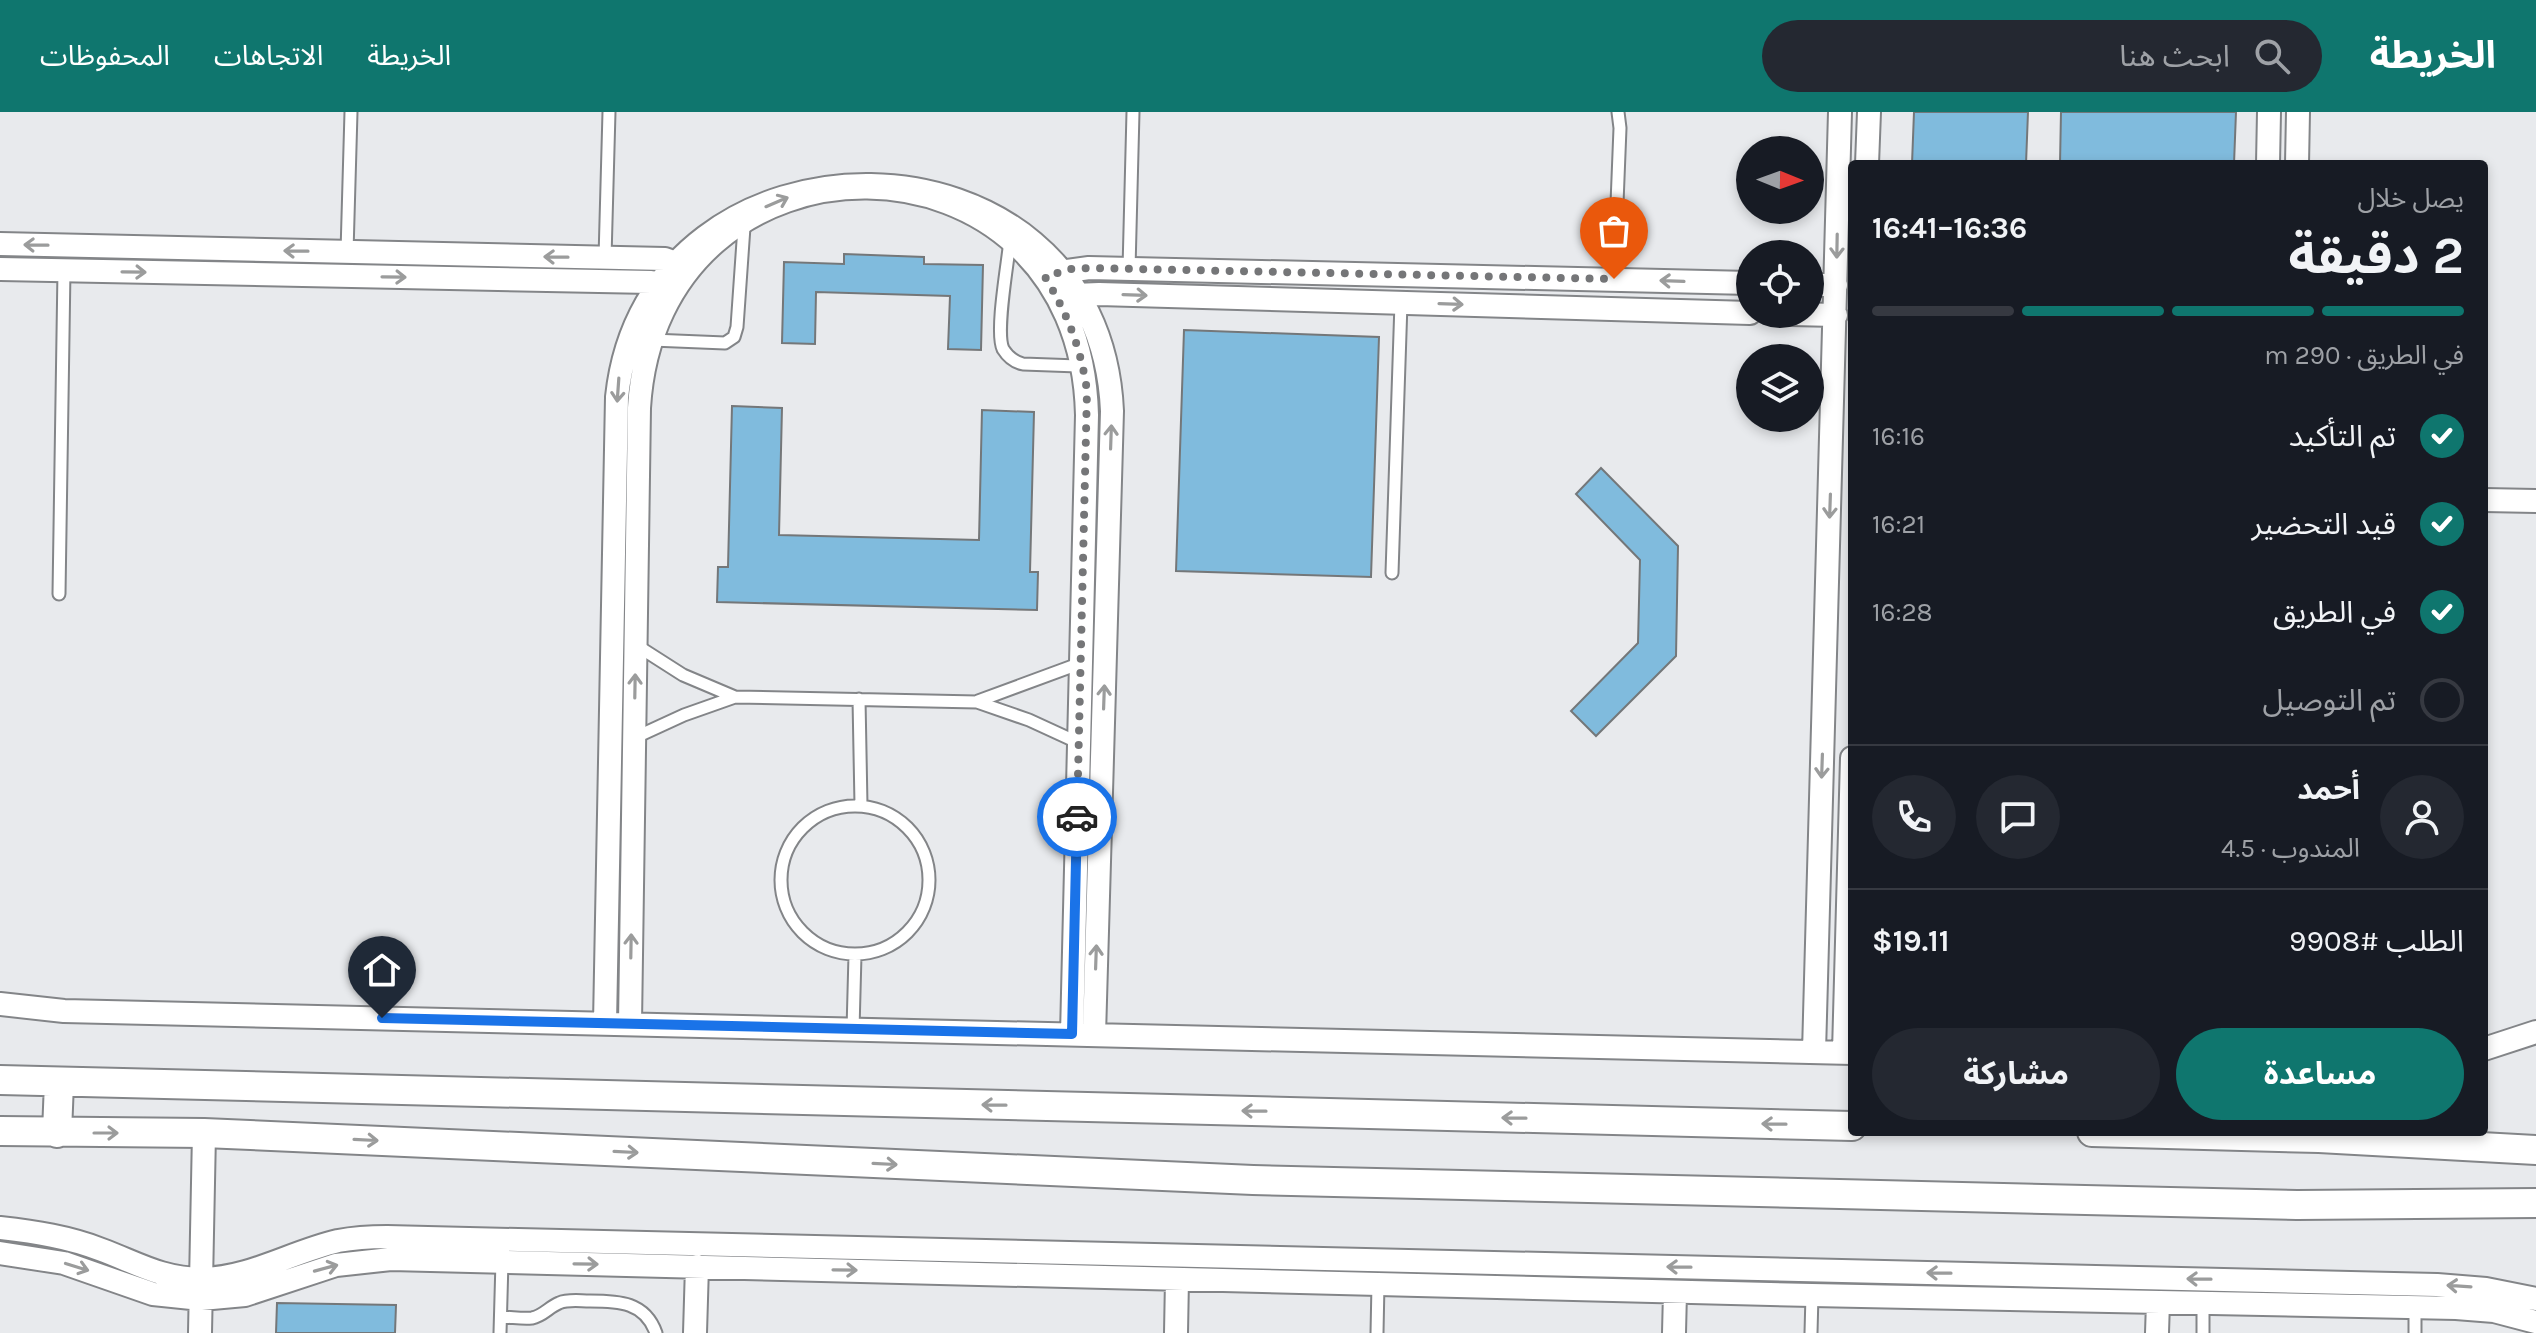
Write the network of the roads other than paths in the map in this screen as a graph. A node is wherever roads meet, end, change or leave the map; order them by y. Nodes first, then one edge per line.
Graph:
1 (351, 112) edge
2 (609, 112) edge
3 (1133, 112) edge
4 (1618, 112) edge
5 (1840, 112) edge
6 (1869, 112) edge
7 (2269, 112) edge
8 (2298, 112) edge
9 (1867, 160) edge
10 (2268, 160) edge
11 (2297, 160) edge
12 (1004, 202) dead end
13 (713, 210) dead end
14 (745, 218) junction
15 (1010, 239) junction
16 (0, 244) edge
17 (347, 252) junction
18 (605, 258) junction
19 (665, 259) junction
20 (0, 269) edge
21 (1070, 269) junction
22 (1129, 269) junction
23 (64, 270) junction
24 (687, 271) junction
25 (1045, 277) junction
26 (1614, 279) junction
27 (651, 282) junction
28 (1736, 283) edge
29 (1824, 285) edge
30 (1836, 285) junction
31 (673, 290) junction
32 (1085, 294) junction
33 (1058, 298) junction
34 (1401, 303) junction
35 (1736, 313) edge
36 (1824, 315) edge
37 (1836, 315) junction
38 (650, 340) junction
39 (1083, 366) junction
40 (2488, 500) edge
41 (2536, 501) edge
42 (1392, 573) dead end
43 (59, 594) dead end
44 (636, 645) junction
45 (1081, 663) junction
46 (735, 697) junction
47 (859, 699) junction
48 (977, 702) junction
49 (634, 738) junction
50 (1079, 743) junction
51 (861, 805) junction
52 (855, 955) junction
53 (0, 1004) edge
54 (605, 1023) junction
55 (630, 1024) junction
56 (853, 1030) junction
57 (2536, 1032) edge
58 (1083, 1035) junction
59 (2488, 1048) edge
60 (1814, 1052) junction
61 (1848, 1052) edge
62 (0, 1080) edge
63 (59, 1082) junction
64 (1848, 1126) edge
65 (0, 1131) edge
66 (57, 1133) junction
67 (204, 1133) junction
68 (2243, 1136) edge
69 (2536, 1150) edge
70 (2536, 1203) edge
71 (0, 1228) edge
72 (0, 1253) edge
73 (502, 1261) junction
74 (697, 1266) junction
75 (1177, 1279) junction
76 (1378, 1284) junction
77 (201, 1289) junction
78 (1675, 1292) junction
79 (1812, 1295) junction
80 (2536, 1299) edge
81 (2158, 1302) junction
82 (2203, 1303) junction
83 (2415, 1307) junction
84 (501, 1317) junction
85 (2536, 1322) edge
86 (200, 1333) edge
87 (500, 1333) edge
88 (656, 1333) edge
89 (695, 1333) edge
90 (1176, 1333) edge
91 (1377, 1333) edge
92 (1674, 1333) edge
93 (1811, 1333) edge
94 (2157, 1333) edge
95 (2203, 1333) edge
96 (2415, 1333) edge

1 - 17 lane
2 - 18 lane
3 - 22 lane
4 - 26 lane
5 -> 30 street
6 - 9 street
7 - 10 street
8 - 11 street
12 - 21 street
13 - 19 street
14 -> 15 street
14 - 24 street
14 - 38 lane
15 - 25 street
15 - 39 lane
17 -> 16 street
18 -> 17 street
18 - 19 street
19 - 24 street
19 - 27 street
20 - 23 street
21 - 22 street
21 - 25 street
21 - 32 street
22 - 26 street
23 -> 27 street
23 - 43 lane
24 - 31 street
25 - 33 street
28 -> 26 street
27 - 31 street
27 -> 54 street
29 - 30 street
30 - 37 street
31 - 38 street
32 - 33 street
32 -> 34 street
58 -> 32 street
33 - 39 street
34 -> 35 street
34 - 42 lane
36 - 37 street
37 -> 60 street
38 - 44 street
39 - 45 street
40 - 41 street
44 - 46 lane
49 -> 44 street
45 - 48 lane
45 - 50 street
46 - 47 lane
46 - 49 lane
47 - 48 lane
47 - 51 lane
48 - 50 lane
55 -> 49 street
50 - 58 street
51 - 52 lane
51 - 52 lane
52 - 56 lane
53 - 54 street
54 - 55 street
55 - 56 street
56 - 58 street
57 - 59 street
58 - 60 street
60 - 61 street
62 - 63 street
64 -> 63 street
63 - 66 street
65 - 66 street
66 -> 67 street
67 -> 70 street
67 - 77 street
68 - 69 street
71 - 77 street
72 -> 77 street
73 -> 74 street
77 -> 73 street
73 - 84 lane
74 -> 75 street
74 - 89 street
75 - 76 street
75 - 90 street
76 - 78 street
76 - 91 lane
80 -> 77 street
77 - 86 street
78 - 79 street
78 - 92 street
79 - 81 street
79 - 93 lane
81 - 82 street
81 - 94 street
82 - 83 street
82 - 95 lane
83 - 85 street
83 - 96 lane
84 - 87 lane
84 - 88 lane

